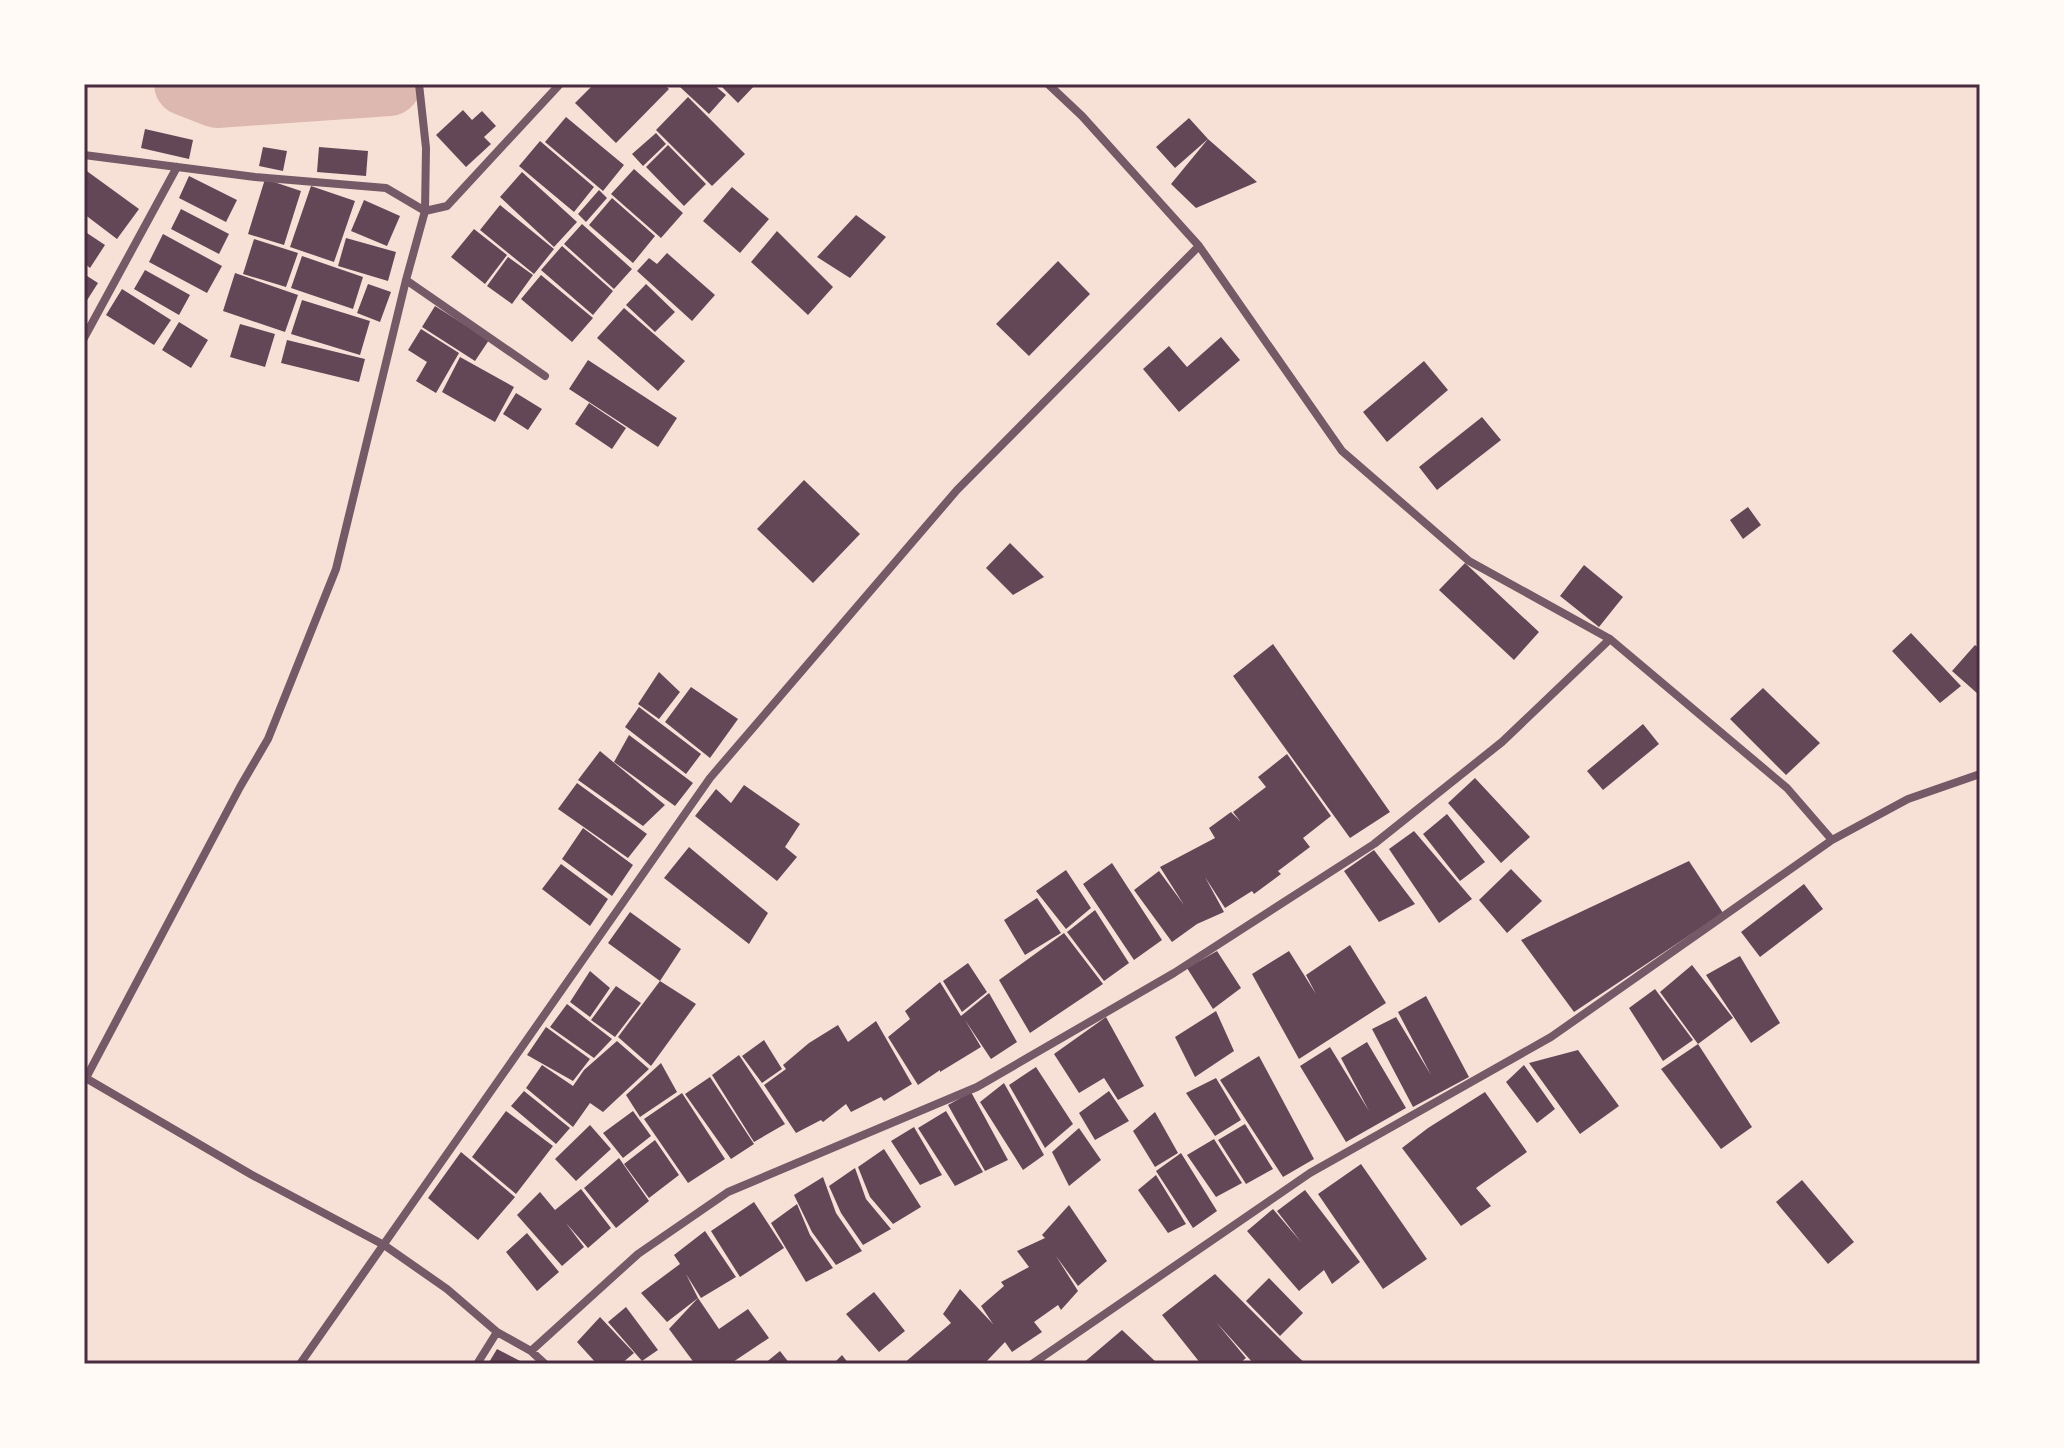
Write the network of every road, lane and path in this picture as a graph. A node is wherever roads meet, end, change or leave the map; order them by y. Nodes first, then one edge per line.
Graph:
1 (419, 84) edge
2 (560, 84) edge
3 (1048, 84) edge
4 (84, 155) edge
5 (177, 167) junction
6 (425, 211) junction
7 (1199, 246) junction
8 (406, 280) junction
9 (84, 338) edge
10 (545, 376) dead end
11 (1610, 639) junction
12 (1980, 774) edge
13 (1832, 840) junction
14 (85, 1078) edge
15 (384, 1245) junction
16 (497, 1332) junction
17 (531, 1351) junction
18 (300, 1364) edge
19 (477, 1364) edge
20 (545, 1364) edge
21 (1032, 1364) edge

1 - 6 street
2 - 6 street
3 - 7 street
4 - 5 street
5 - 6 street
5 - 9 street
6 - 8 street
7 - 11 street
7 - 15 street
8 - 10 street
8 - 14 street
11 - 13 street
11 - 17 street
12 - 13 street
13 - 21 street
14 - 15 street
15 - 16 street
15 - 18 street
16 - 17 street
16 - 19 street
17 - 20 street

